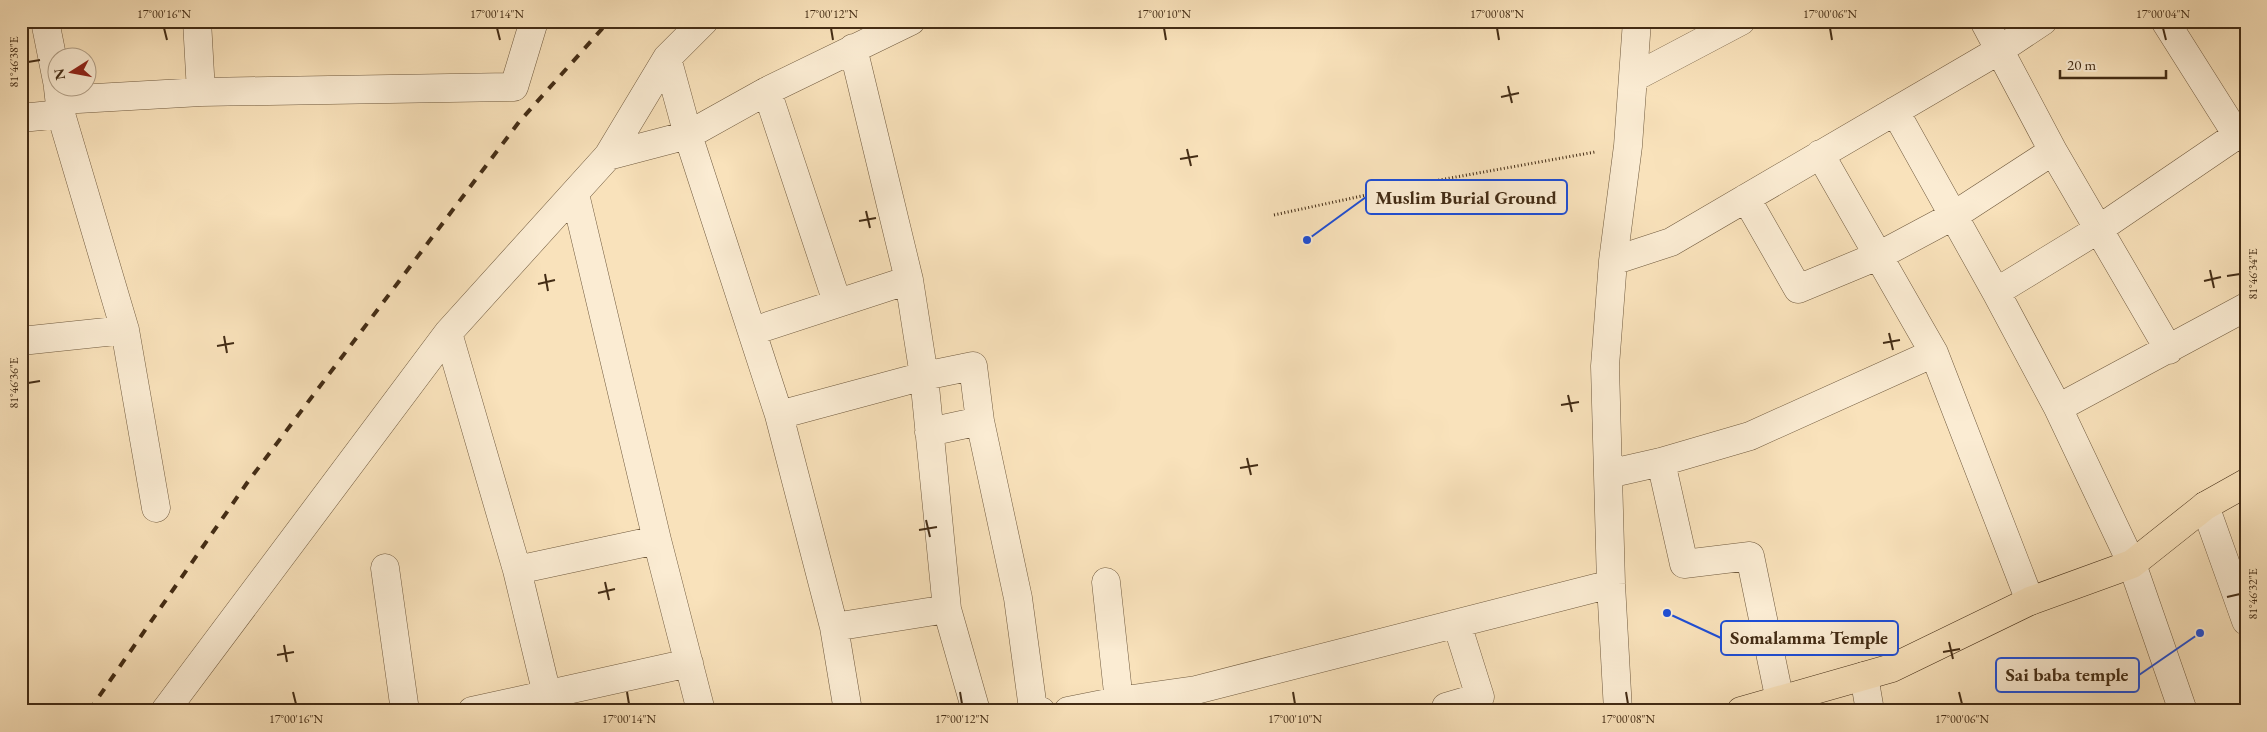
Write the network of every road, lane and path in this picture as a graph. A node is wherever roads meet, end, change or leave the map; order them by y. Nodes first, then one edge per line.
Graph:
1 (45, 21) edge
2 (197, 21) edge
3 (534, 21) edge
4 (704, 21) edge
5 (911, 21) edge
6 (1637, 21) edge
7 (1741, 21) edge
8 (1984, 21) edge
9 (2043, 21) edge
10 (2165, 21) edge
11 (50, 48) edge
12 (853, 48) junction
13 (1998, 51) junction
14 (667, 58) junction
15 (1633, 78) junction
16 (767, 91) junction
17 (201, 92) junction
18 (98, 96) edge
19 (57, 98) edge
20 (59, 98) edge
21 (1895, 110) junction
22 (21, 118) edge
23 (688, 135) junction
24 (2241, 137) edge
25 (1628, 146) junction
26 (2053, 151) junction
27 (1820, 154) junction
28 (608, 156) junction
29 (575, 194) junction
30 (1746, 198) junction
31 (1274, 215) dead end
32 (1953, 216) junction
33 (2099, 229) junction
34 (1880, 255) junction
35 (1613, 261) junction
36 (909, 280) junction
37 (1996, 292) junction
38 (837, 302) junction
39 (2246, 307) edge
40 (125, 330) junction
41 (753, 331) junction
42 (448, 333) junction
43 (21, 341) edge
44 (2168, 350) junction
45 (1934, 353) junction
46 (924, 376) junction
47 (2058, 408) junction
48 (780, 415) junction
49 (980, 421) junction
50 (929, 432) junction
51 (1661, 462) junction
52 (1608, 474) junction
53 (2246, 483) edge
54 (2205, 506) junction
55 (156, 508) dead end
56 (657, 540) junction
57 (2132, 564) junction
58 (385, 568) dead end
59 (517, 570) junction
60 (1106, 582) dead end
61 (1610, 584) junction
62 (2030, 601) junction
63 (947, 609) junction
64 (2246, 621) edge
65 (1457, 624) junction
66 (834, 627) junction
67 (689, 664) junction
68 (1864, 676) junction
69 (1198, 700) edge
70 (1780, 701) junction
71 (550, 702) edge
72 (1119, 706) edge
73 (846, 710) edge
74 (165, 711) edge
75 (405, 711) edge
76 (472, 711) edge
77 (701, 711) edge
78 (976, 711) edge
79 (1041, 711) edge
80 (1068, 711) edge
81 (1448, 711) edge
82 (1618, 711) edge
83 (1741, 711) edge
84 (1870, 711) edge
85 (2183, 711) edge

1 - 11 street
2 - 17 street
3 - 17 street
4 - 14 street
5 - 12 street
6 - 15 street
7 - 15 street
8 - 13 street
9 - 13 street
10 - 24 street
12 - 16 street
12 - 36 street
13 - 21 street
13 - 26 street
14 - 23 street
14 - 28 street
15 - 25 street
16 - 23 street
16 - 38 street
17 - 18 street
19 - 22 street
20 - 40 street
21 - 27 street
21 - 32 street
23 - 28 street
23 - 41 street
24 - 33 street
25 - 31 path
25 - 35 street
26 - 32 street
26 - 33 street
27 - 30 street
27 - 34 street
28 - 29 street
29 - 42 street
29 - 56 street
30 - 34 street
30 - 35 street
32 - 34 street
32 - 37 street
33 - 37 street
33 - 44 street
34 - 45 street
35 - 52 street
36 - 38 street
36 - 46 street
37 - 47 street
38 - 41 street
39 - 44 street
40 - 43 street
40 - 55 street
41 - 48 street
42 - 59 street
42 - 74 street
44 - 47 street
45 - 51 street
45 - 62 street
46 - 48 street
46 - 49 street
46 - 50 street
47 - 57 street
48 - 66 street
49 - 50 street
49 - 79 street
50 - 63 street
51 - 52 street
51 - 70 street
52 - 61 street
53 - 54 main road
54 - 57 main road
54 - 64 street
56 - 59 street
56 - 67 street
57 - 62 main road
57 - 85 street
58 - 75 street
59 - 71 street
60 - 72 street
61 - 65 street
61 - 82 street
62 - 68 main road
63 - 66 street
63 - 78 street
65 - 69 street
65 - 81 street
66 - 73 street
67 - 71 street
67 - 77 street
68 - 70 main road
68 - 84 street
69 - 72 street
70 - 83 main road
71 - 76 street
72 - 80 street

